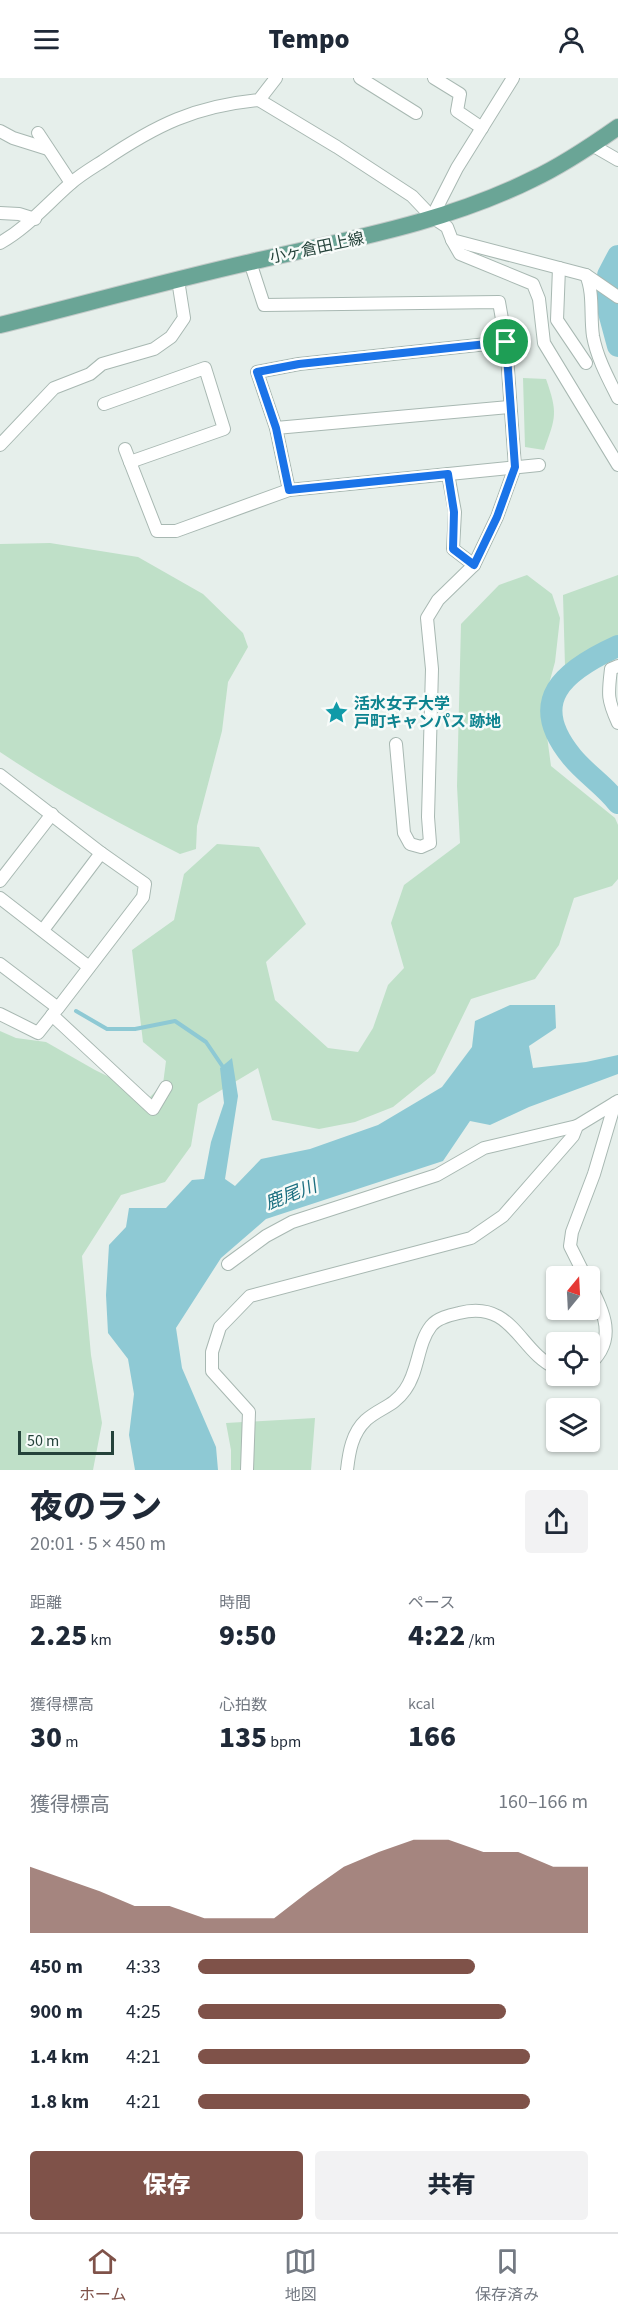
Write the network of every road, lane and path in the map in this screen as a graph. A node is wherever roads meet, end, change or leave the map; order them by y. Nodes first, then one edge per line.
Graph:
1 (276, 78) edge
2 (360, 78) edge
3 (434, 78) edge
4 (513, 78) edge
5 (259, 100) junction
6 (416, 113) dead end
7 (618, 127) edge
8 (482, 128) junction
9 (0, 131) edge
10 (38, 133) dead end
11 (592, 145) junction
12 (48, 149) junction
13 (618, 160) edge
14 (71, 183) junction
15 (0, 213) edge
16 (432, 217) junction
17 (35, 219) junction
18 (452, 240) junction
19 (0, 243) edge
20 (250, 262) junction
21 (559, 268) junction
22 (586, 275) junction
23 (178, 280) junction
24 (618, 297) edge
25 (0, 325) edge
26 (506, 342) junction
27 (586, 363) dead end
28 (618, 398) edge
29 (104, 404) dead end
30 (509, 406) junction
31 (276, 428) junction
32 (0, 445) edge
33 (125, 449) dead end
34 (130, 462) junction
35 (539, 465) dead end
36 (618, 465) edge
37 (515, 467) junction
38 (448, 474) junction
39 (289, 490) junction
40 (474, 565) junction
41 (618, 666) edge
42 (618, 723) edge
43 (396, 744) dead end
44 (1, 776) edge
45 (52, 814) junction
46 (101, 853) junction
47 (0, 881) edge
48 (0, 898) edge
49 (43, 930) junction
50 (0, 964) edge
51 (89, 967) junction
52 (55, 1012) junction
53 (0, 1014) edge
54 (166, 1087) dead end
55 (616, 1102) edge
56 (578, 1126) junction
57 (228, 1264) dead end
58 (580, 1266) edge
59 (600, 1306) edge
60 (600, 1353) edge
61 (546, 1361) edge
62 (247, 1470) edge
63 (347, 1470) edge

1 - 5 street
2 - 6 street
3 - 8 street
4 - 8 street
5 - 14 street
5 - 16 street
7 - 11 main road, 小ヶ倉田上線
8 - 16 street
9 - 12 street
10 - 12 street
11 - 13 street
11 - 16 main road, 小ヶ倉田上線
12 - 14 street
14 - 17 street
15 - 17 street
16 - 18 street
16 - 20 main road, 小ヶ倉田上線
17 - 19 street
18 - 21 street
18 - 36 street
20 - 23 main road, 小ヶ倉田上線
20 - 26 street
21 - 22 street
21 - 27 street
22 - 24 street
22 - 28 street
23 - 25 main road, 小ヶ倉田上線
23 - 32 street
26 - 30 street
26 - 31 street
29 - 34 street
30 - 31 street
30 - 37 street
31 - 39 street
33 - 34 street
34 - 39 street
35 - 37 street
37 - 38 street
37 - 40 street
38 - 39 street
38 - 40 street
40 - 43 street
41 - 42 street
44 - 45 street
45 - 46 street
45 - 47 street
46 - 49 street
46 - 51 street
48 - 49 street
49 - 51 street
50 - 52 street
51 - 52 street
52 - 53 street
52 - 54 street
55 - 56 street
55 - 58 street
56 - 57 street
56 - 62 street
59 - 60 street
61 - 63 street

